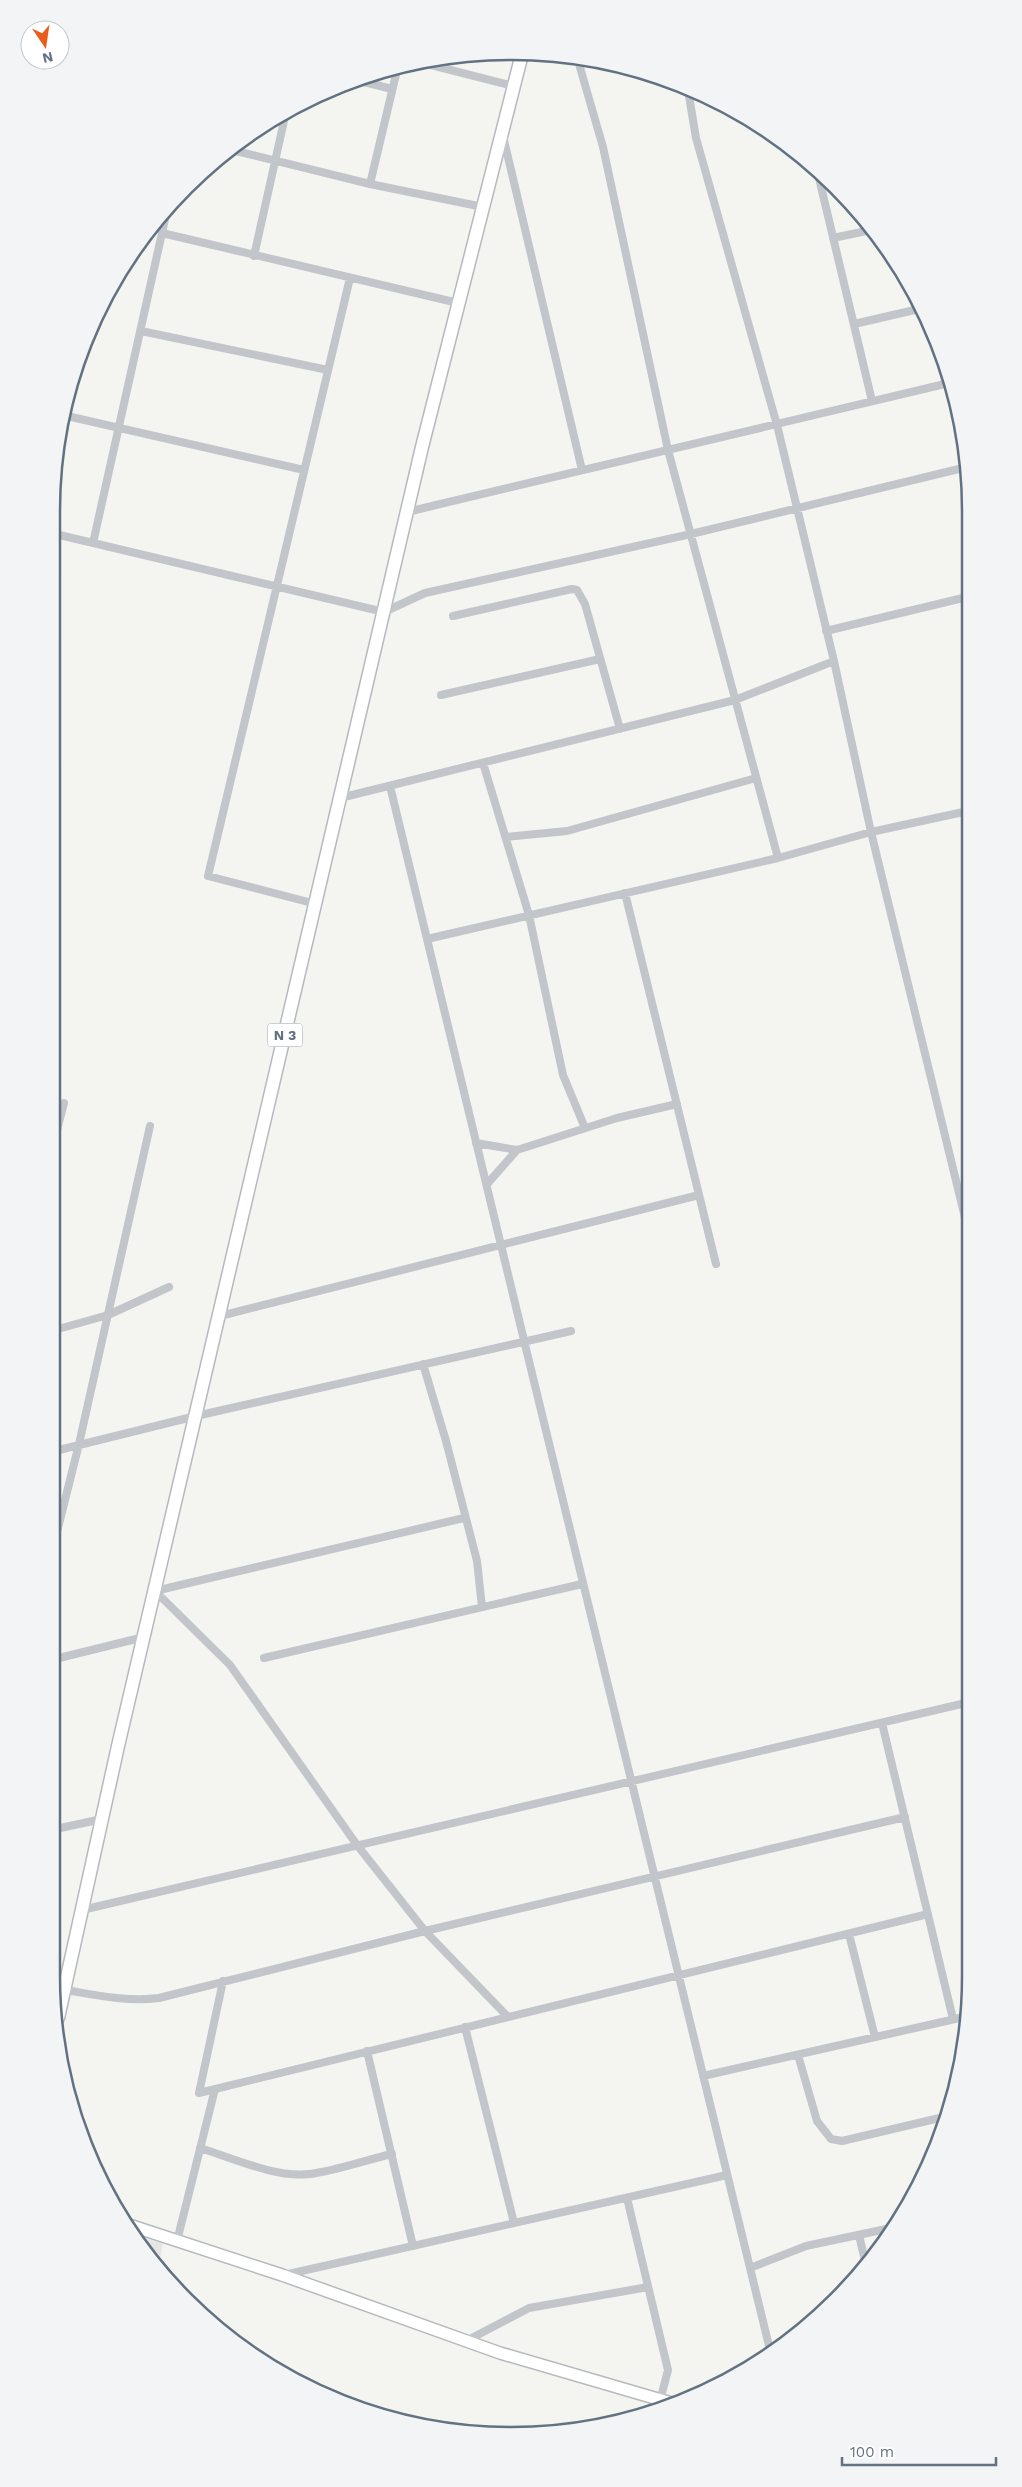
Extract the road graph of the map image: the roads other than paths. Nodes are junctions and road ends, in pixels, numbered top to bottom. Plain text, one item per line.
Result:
1 (520, 60) edge
2 (579, 66) edge
3 (437, 67) edge
4 (396, 75) edge
5 (369, 83) edge
6 (513, 86) junction
7 (392, 89) junction
8 (689, 97) edge
9 (284, 121) edge
10 (502, 132) junction
11 (238, 152) edge
12 (275, 161) junction
13 (820, 183) edge
14 (370, 184) junction
15 (483, 208) junction
16 (164, 223) edge
17 (865, 231) edge
18 (162, 233) junction
19 (833, 238) junction
20 (254, 256) junction
21 (350, 278) junction
22 (458, 303) junction
23 (914, 310) edge
24 (854, 324) junction
25 (141, 331) junction
26 (328, 370) junction
27 (944, 385) edge
28 (872, 401) junction
29 (70, 417) edge
30 (777, 425) junction
31 (119, 429) junction
32 (668, 450) junction
33 (960, 469) edge
34 (304, 470) junction
35 (582, 470) junction
36 (796, 507) junction
37 (407, 512) junction
38 (691, 534) junction
39 (60, 535) edge
40 (93, 543) junction
41 (276, 586) junction
42 (962, 598) edge
43 (384, 612) junction
44 (453, 616) dead end
45 (826, 631) junction
46 (600, 659) junction
47 (834, 661) junction
48 (441, 696) dead end
49 (735, 700) junction
50 (620, 729) junction
51 (483, 763) junction
52 (756, 778) junction
53 (390, 786) junction
54 (340, 798) junction
55 (962, 812) edge
56 (871, 832) junction
57 (506, 837) junction
58 (778, 858) junction
59 (626, 893) junction
60 (316, 904) junction
61 (529, 916) junction
62 (427, 939) junction
63 (64, 1103) dead end
64 (677, 1104) junction
65 (60, 1118) edge
66 (150, 1126) dead end
67 (585, 1128) junction
68 (476, 1143) junction
69 (517, 1150) junction
70 (488, 1183) junction
71 (699, 1194) junction
72 (962, 1201) edge
73 (501, 1245) junction
74 (716, 1264) dead end
75 (169, 1287) dead end
76 (108, 1315) junction
77 (220, 1316) junction
78 (60, 1328) edge
79 (571, 1331) dead end
80 (524, 1341) junction
81 (422, 1364) junction
82 (196, 1416) junction
83 (79, 1444) junction
84 (60, 1449) edge
85 (464, 1518) junction
86 (60, 1520) edge
87 (582, 1584) junction
88 (155, 1591) junction
89 (482, 1607) junction
90 (144, 1637) junction
91 (60, 1658) edge
92 (264, 1658) dead end
93 (962, 1704) edge
94 (882, 1722) junction
95 (630, 1781) junction
96 (904, 1818) junction
97 (102, 1819) junction
98 (60, 1828) edge
99 (358, 1845) junction
100 (654, 1878) junction
101 (82, 1910) junction
102 (928, 1914) junction
103 (425, 1931) junction
104 (848, 1934) junction
105 (678, 1975) junction
106 (223, 1982) junction
107 (65, 1990) junction
108 (61, 2006) edge
109 (507, 2016) junction
110 (960, 2018) edge
111 (953, 2019) junction
112 (465, 2027) junction
113 (875, 2037) junction
114 (367, 2051) junction
115 (798, 2055) junction
116 (703, 2076) junction
117 (215, 2089) junction
118 (939, 2118) edge
119 (200, 2148) junction
120 (392, 2154) junction
121 (728, 2175) junction
122 (626, 2198) junction
123 (514, 2223) junction
124 (136, 2227) edge
125 (884, 2229) edge
126 (859, 2235) junction
127 (177, 2241) junction
128 (414, 2246) junction
129 (864, 2257) edge
130 (750, 2268) junction
131 (282, 2275) junction
132 (648, 2287) junction
133 (466, 2341) junction
134 (769, 2346) edge
135 (660, 2401) joint

1 - 6 main road, N 3
2 - 32 street
3 - 6 street
4 - 7 street
5 - 7 street
6 - 10 main road, N 3
7 - 14 street
8 - 30 street
9 - 12 street
10 - 15 main road, N 3
10 - 35 street
11 - 12 street
12 - 14 street
12 - 20 street
13 - 19 street
14 - 15 street
15 - 22 main road, N 3
16 - 18 street
17 - 19 street
18 - 20 street
18 - 25 street
19 - 24 street
20 - 21 street
21 - 22 street
21 - 26 street
22 - 37 main road, N 3
23 - 24 street
24 - 28 street
25 - 26 street
25 - 31 street
26 - 34 street
27 - 28 street
28 - 30 street
29 - 31 street
30 - 32 street
30 - 36 street
31 - 34 street
31 - 40 street
32 - 35 street
32 - 38 street
33 - 36 street
34 - 41 street
35 - 37 street
36 - 38 street
36 - 45 street
37 - 43 main road, N 3
38 - 43 street
38 - 49 street
39 - 40 street
40 - 41 street
41 - 43 street
41 - 60 street
42 - 45 street
43 - 54 main road, N 3
44 - 46 street
45 - 47 street
46 - 48 street
46 - 50 street
47 - 49 street
47 - 56 street
49 - 50 street
49 - 52 street
50 - 51 street
51 - 53 street
51 - 57 street
52 - 57 street
52 - 58 street
53 - 54 street
53 - 62 street
54 - 60 main road, N 3
55 - 56 street
56 - 58 street
56 - 72 street
57 - 61 street
58 - 59 street
59 - 61 street
59 - 64 street
60 - 77 main road, N 3
61 - 62 street
61 - 67 street
62 - 68 street
63 - 65 street
64 - 67 street
64 - 71 street
66 - 76 street
67 - 69 street
68 - 69 street
68 - 70 street
69 - 70 street
70 - 73 street
71 - 73 street
71 - 74 street
73 - 77 street
73 - 80 street
75 - 76 street
76 - 78 street
76 - 83 street
77 - 82 main road, N 3
79 - 80 street
80 - 81 street
80 - 87 street
81 - 82 street
81 - 85 street
82 - 83 street
82 - 88 main road, N 3
83 - 84 street
83 - 86 street
85 - 88 street
85 - 89 street
87 - 89 street
87 - 95 street
88 - 90 main road, N 3
88 - 99 street
89 - 92 street
90 - 91 street
90 - 97 main road, N 3
93 - 94 street
94 - 95 street
94 - 96 street
95 - 99 street
95 - 100 street
96 - 100 street
96 - 102 street
97 - 98 street
97 - 101 main road, N 3
99 - 101 street
99 - 103 street
100 - 103 street
100 - 105 street
101 - 107 main road, N 3
102 - 104 street
102 - 111 street
103 - 106 street
103 - 109 street
104 - 105 street
104 - 113 street
105 - 109 street
105 - 116 street
106 - 107 street
106 - 117 street
107 - 108 main road, N 3
109 - 112 street
110 - 111 street
111 - 113 street
112 - 114 street
112 - 123 street
113 - 115 street
114 - 117 street
114 - 120 street
115 - 116 street
115 - 118 street
116 - 121 street
117 - 119 street
119 - 120 street
119 - 127 street
120 - 128 street
121 - 122 street
121 - 130 street
122 - 123 street
122 - 132 street
123 - 128 street
124 - 127 street
125 - 126 street
126 - 129 street
126 - 130 street
127 - 131 street
128 - 131 street
130 - 134 street
131 - 133 street
132 - 133 street
132 - 135 street
133 - 135 street

